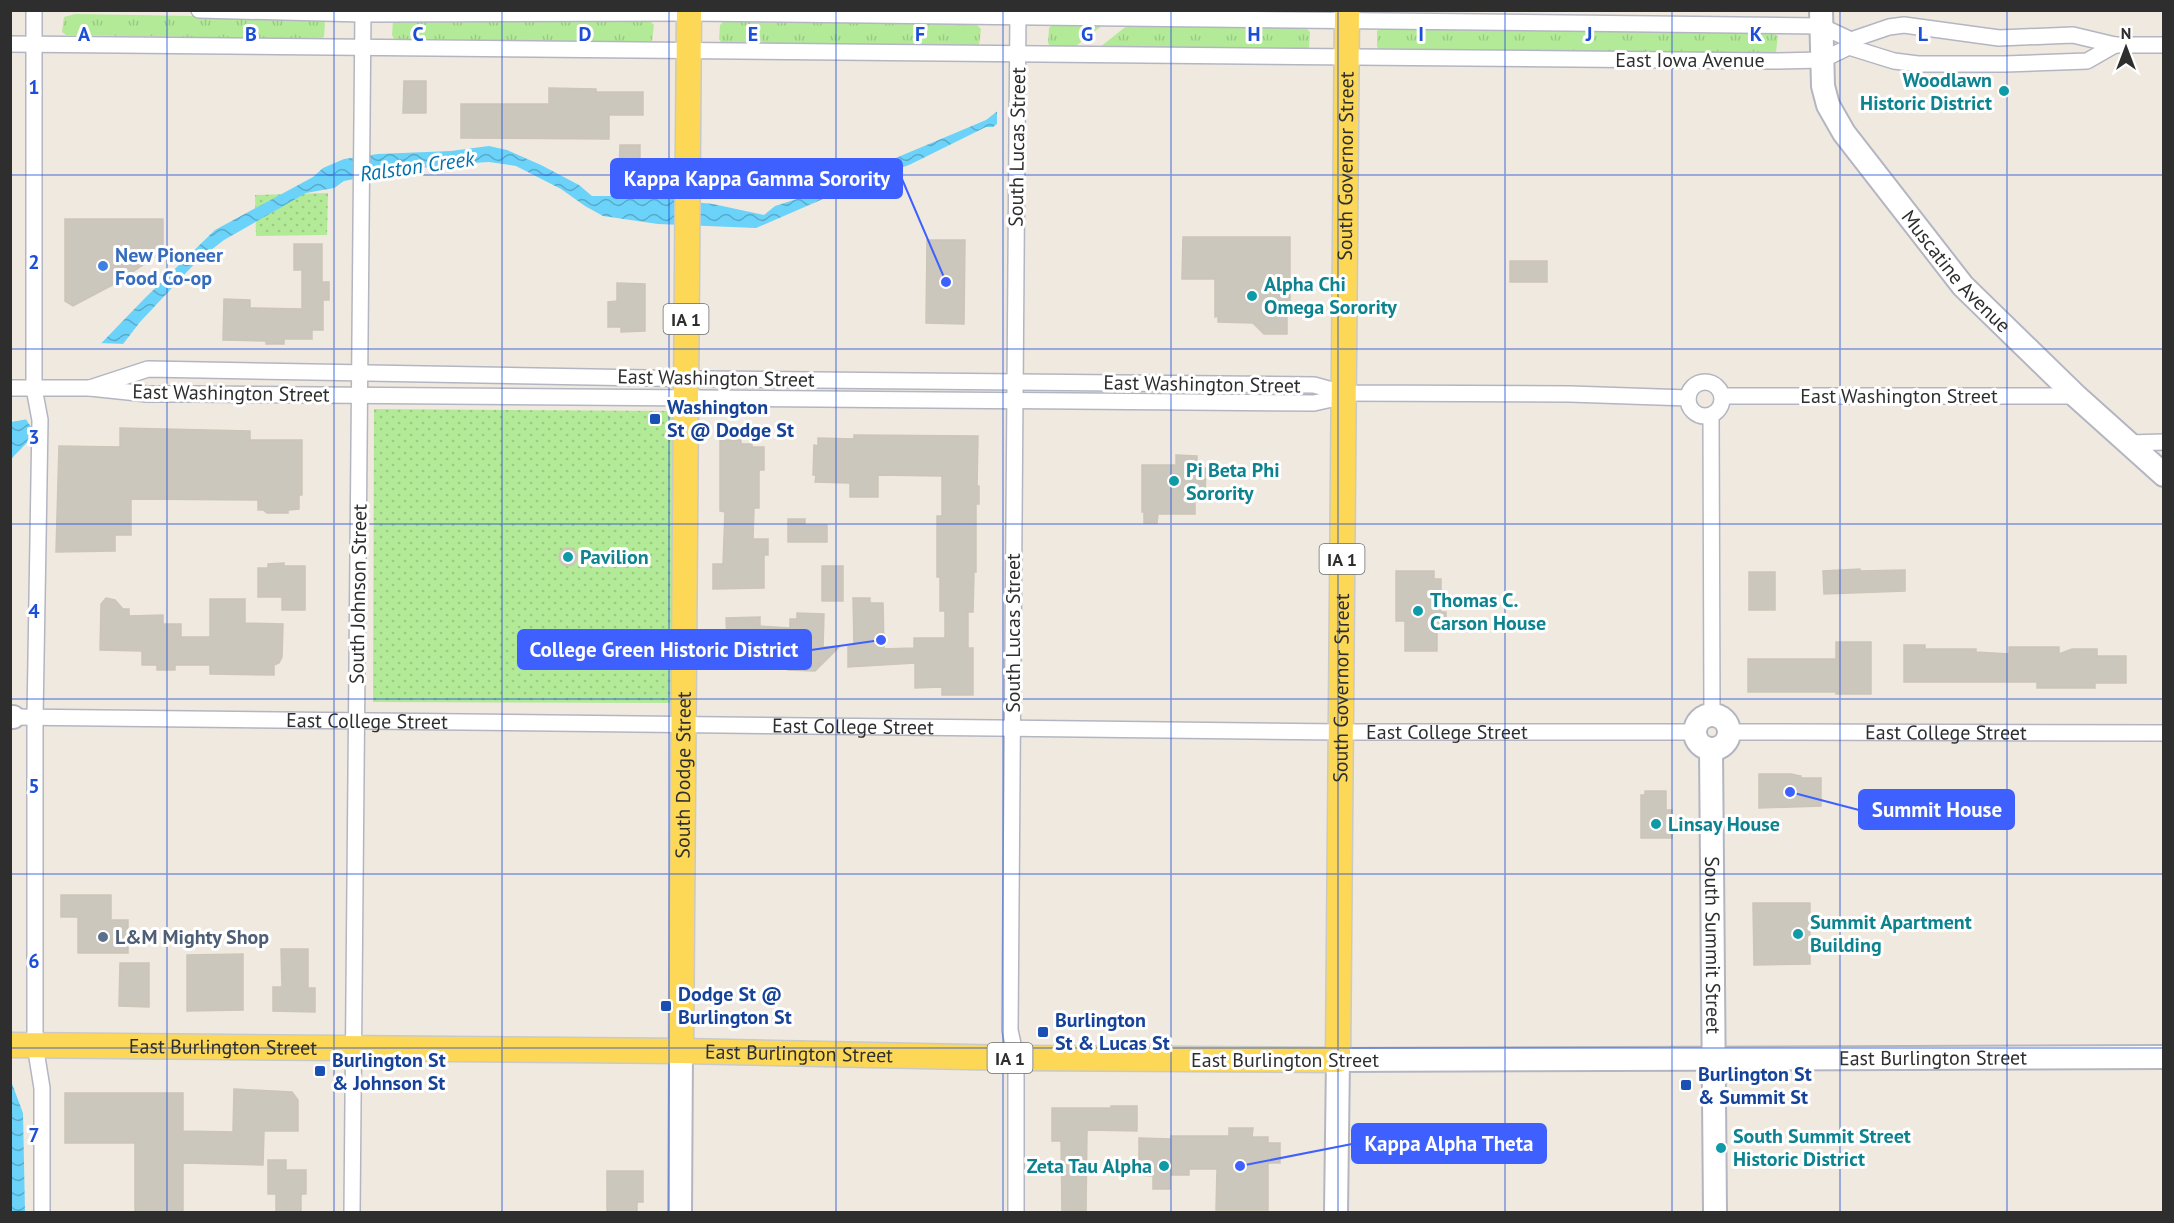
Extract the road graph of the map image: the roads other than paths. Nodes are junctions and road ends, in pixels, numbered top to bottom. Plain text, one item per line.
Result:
1 (34, 10) edge
2 (199, 10) edge
3 (363, 12) edge
4 (689, 12) edge
5 (1018, 14) edge
6 (1347, 15) edge
7 (1821, 18) edge
8 (10, 44) edge
9 (33, 44) junction
10 (2115, 45) junction
11 (2163, 45) edge
12 (363, 48) junction
13 (689, 50) junction
14 (1018, 53) junction
15 (1346, 58) junction
16 (1822, 60) junction
17 (360, 372) junction
18 (1015, 382) junction
19 (10, 388) edge
20 (34, 388) junction
21 (90, 388) junction
22 (687, 388) junction
23 (1343, 393) junction
24 (360, 396) junction
25 (1722, 396) junction
26 (2076, 396) junction
27 (1688, 398) junction
28 (1014, 399) junction
29 (1711, 415) junction
30 (2163, 442) edge
31 (2129, 443) junction
32 (2163, 475) edge
33 (1712, 716) junction
34 (20, 718) edge
35 (357, 721) junction
36 (683, 724) junction
37 (1012, 728) junction
38 (1340, 732) junction
39 (1695, 732) junction
40 (1728, 732) junction
41 (2163, 733) edge
42 (1711, 749) junction
43 (20, 1045) edge
44 (353, 1048) junction
45 (681, 1051) junction
46 (2163, 1057) edge
47 (1016, 1058) junction
48 (1338, 1060) junction
49 (1715, 1060) junction
50 (42, 1212) edge
51 (352, 1212) edge
52 (680, 1212) edge
53 (1016, 1212) edge
54 (1336, 1212) edge
55 (1715, 1212) edge

1 - 9 street
2 - 3 street, East Iowa Avenue
3 - 4 street, East Iowa Avenue
3 - 12 street, South Johnson Street
4 - 5 street, East Iowa Avenue
4 - 13 main road, IA 1
5 - 6 street, East Iowa Avenue
5 - 14 street, South Lucas Street
6 - 7 street, East Iowa Avenue
6 - 15 main road, IA 1
7 - 10 street
7 - 16 street, Muscatine Avenue
8 - 9 street, East Iowa Avenue
9 - 12 street, East Iowa Avenue
9 - 20 street
10 - 11 street
10 - 16 street
12 - 13 street, East Iowa Avenue
12 - 17 street, South Johnson Street
13 - 14 street, East Iowa Avenue
13 - 22 main road, South Dodge Street / IA 1
14 - 15 street, East Iowa Avenue
14 - 18 street, South Lucas Street
15 - 16 street, East Iowa Avenue
15 - 23 main road, South Governor Street / IA 1
16 - 26 street, Muscatine Avenue
17 - 21 street, East Washington Street
17 - 22 street, East Washington Street
17 - 24 street, South Johnson Street
18 - 22 street, East Washington Street
18 - 23 street, East Washington Street
18 - 28 street, South Lucas Street
19 - 20 street, East Washington Street
20 - 21 street, East Washington Street
20 - 34 street
21 - 24 street, East Washington Street
22 - 24 street, East Washington Street
22 - 28 street, East Washington Street
22 - 36 main road, South Dodge Street / IA 1
23 - 27 street, East Washington Street
23 - 28 street, East Washington Street
23 - 38 main road, South Governor Street / IA 1
24 - 35 street, South Johnson Street
25 - 26 street, East Washington Street
25 - 27 street
25 - 29 street
26 - 31 street, Muscatine Avenue
27 - 29 street
28 - 37 street, South Lucas Street
29 - 33 street
30 - 31 street
31 - 32 street, Muscatine Avenue
33 - 39 street
33 - 40 street
34 - 35 street, East College Street
34 - 43 street
35 - 36 street, East College Street
35 - 44 street, South Johnson Street
36 - 37 street, East College Street
36 - 45 main road, South Dodge Street / IA 1
37 - 38 street, East College Street
37 - 47 street, South Lucas Street
38 - 39 street, East College Street
38 - 48 main road, South Governor Street / IA 1
39 - 42 street
40 - 41 street, East College Street
40 - 42 street
42 - 49 street, South Summit Street
43 - 44 main road, East Burlington Street / IA 1
43 - 50 street
44 - 45 main road, East Burlington Street / IA 1
44 - 51 street, South Johnson Street
45 - 47 main road, East Burlington Street / IA 1
45 - 52 street, South Dodge Street
46 - 49 street, East Burlington Street
47 - 48 main road, East Burlington Street / IA 1
47 - 53 street, South Lucas Street
48 - 49 street, East Burlington Street
48 - 54 street, South Governor Street
49 - 55 street, South Summit Street

